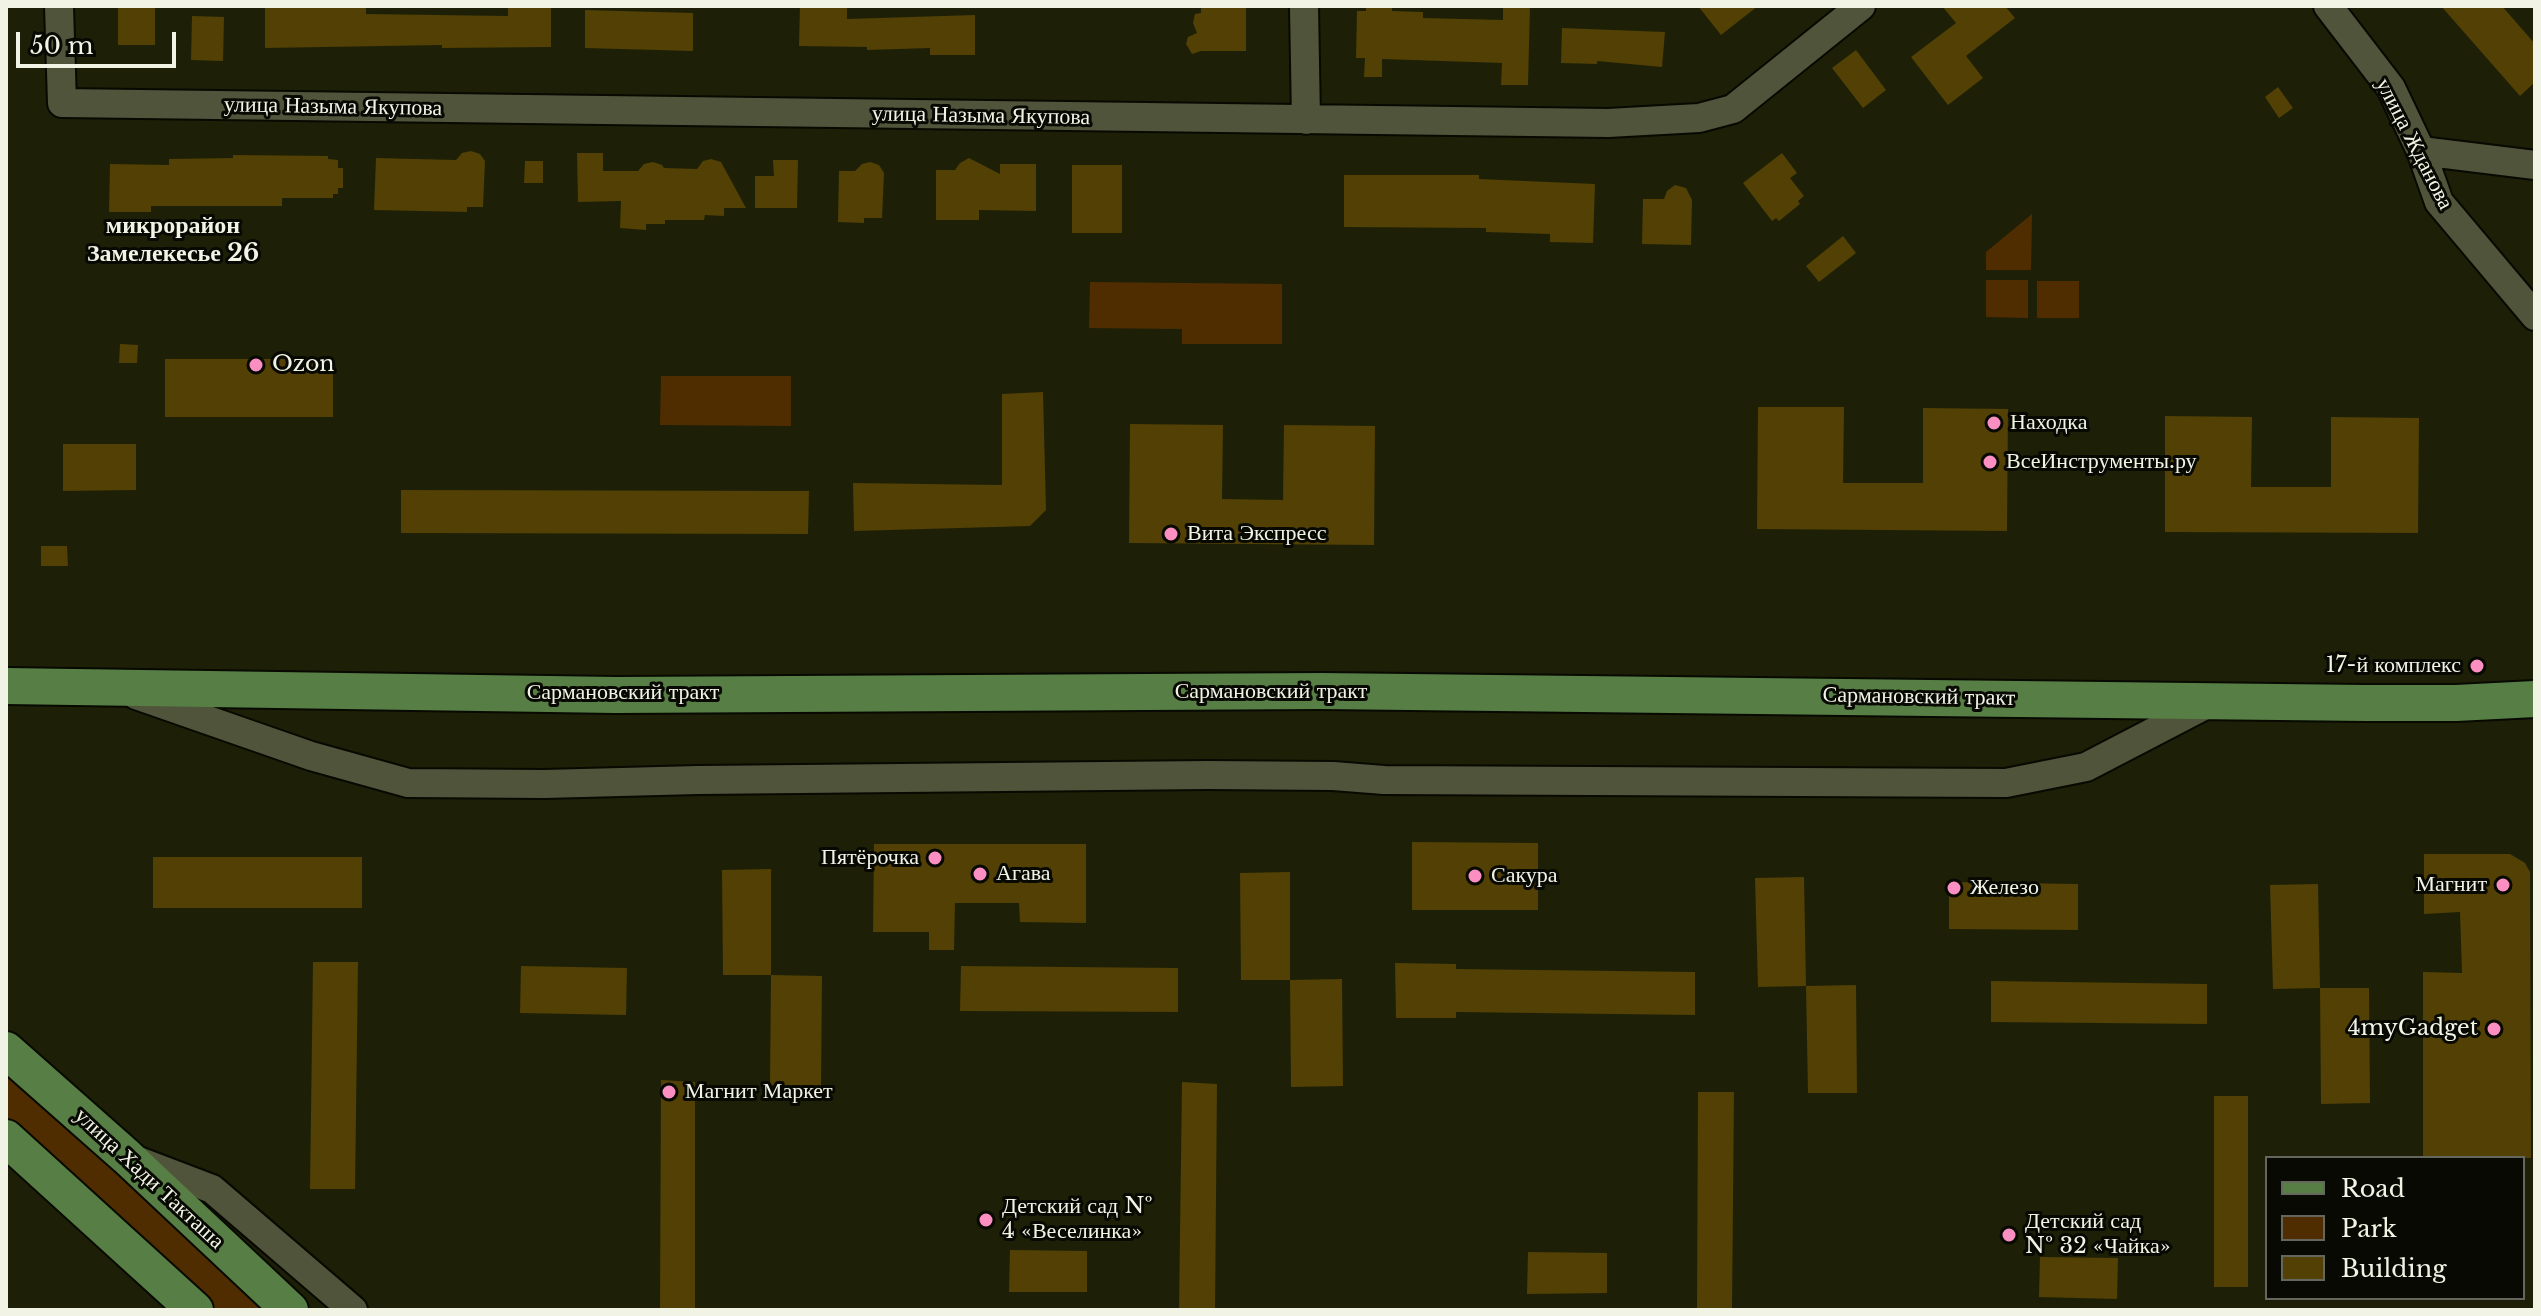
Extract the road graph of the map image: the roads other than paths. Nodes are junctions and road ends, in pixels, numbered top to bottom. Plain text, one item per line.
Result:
1 (59, 6) edge
2 (1304, 6) edge
3 (1861, 6) edge
4 (2328, 6) edge
5 (1306, 120) junction
6 (2421, 151) junction
7 (2535, 165) edge
8 (2535, 316) edge
9 (6, 686) edge
10 (113, 687) junction
11 (2535, 699) edge
12 (2213, 701) junction
13 (6, 1050) edge
14 (6, 1138) edge
15 (127, 1157) junction
16 (195, 1310) edge
17 (290, 1310) edge
18 (353, 1310) edge

1 - 5 street, улица Назыма Якупова
2 - 5 street
3 - 5 street, улица Назыма Якупова
4 - 6 street, улица Жданова
6 - 7 street
6 - 8 street, улица Жданова
9 - 10 main road, Сармановский тракт
10 - 12 main road, Сармановский тракт
10 - 12 street
11 - 12 main road, Сармановский тракт
13 - 15 main road, улица Хади Такташа
14 - 16 main road
15 - 17 main road, улица Хади Такташа
15 - 18 street

